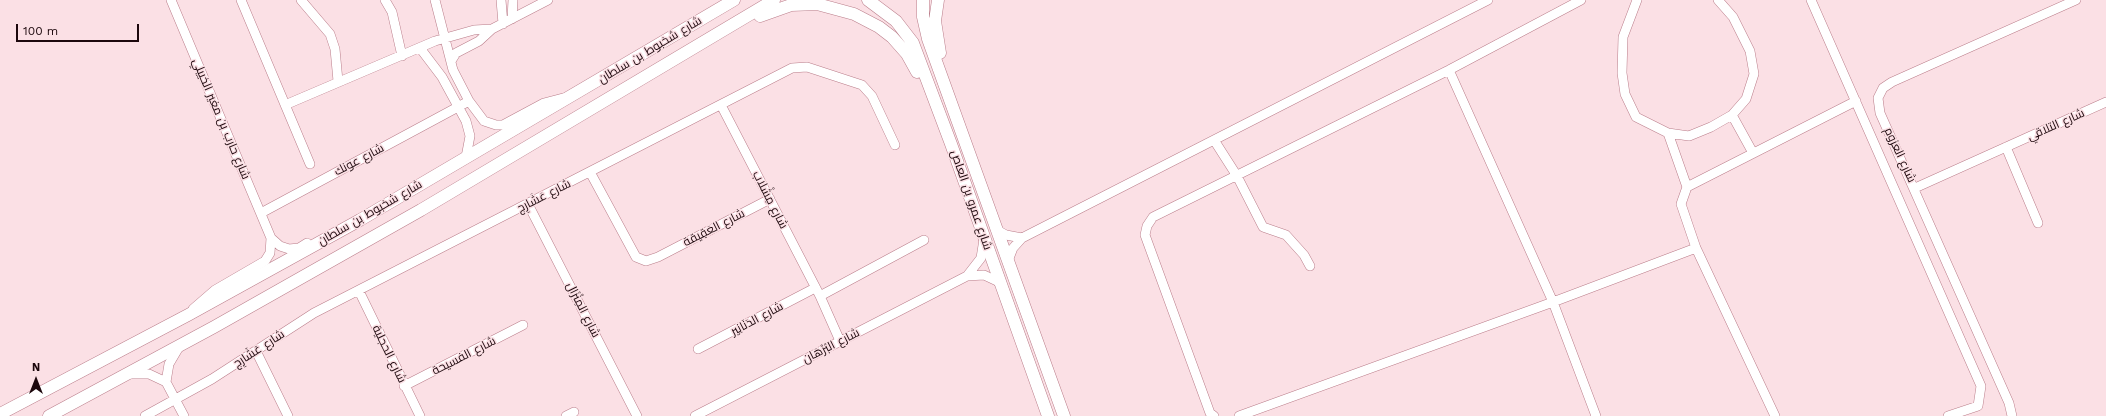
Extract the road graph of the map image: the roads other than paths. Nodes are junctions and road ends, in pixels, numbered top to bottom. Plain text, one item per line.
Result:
1 (171, 0) edge
2 (241, 0) edge
3 (301, 0) edge
4 (384, 0) edge
5 (435, 0) edge
6 (501, 0) edge
7 (513, 0) edge
8 (548, 0) edge
9 (734, 0) edge
10 (774, 0) edge
11 (868, 0) edge
12 (923, 0) edge
13 (938, 0) edge
14 (1488, 0) edge
15 (1581, 0) edge
16 (1637, 0) edge
17 (1718, 0) edge
18 (1811, 0) edge
19 (2076, 0) edge
20 (512, 20) junction
21 (503, 24) junction
22 (492, 29) junction
23 (444, 39) junction
24 (420, 48) junction
25 (402, 56) junction
26 (451, 63) junction
27 (1449, 70) junction
28 (439, 72) junction
29 (644, 77) junction
30 (338, 81) junction
31 (569, 98) junction
32 (470, 101) junction
33 (1856, 101) junction
34 (2106, 102) edge
35 (285, 105) junction
36 (721, 105) junction
37 (457, 108) junction
38 (1732, 115) junction
39 (1668, 133) junction
40 (965, 138) junction
41 (1214, 140) junction
42 (951, 144) junction
43 (895, 145) dead end
44 (2006, 147) junction
45 (1754, 153) junction
46 (466, 157) junction
47 (310, 164) dead end
48 (590, 172) junction
49 (1237, 176) junction
50 (1687, 187) junction
51 (1915, 188) junction
52 (770, 199) junction
53 (528, 204) junction
54 (261, 213) junction
55 (360, 220) junction
56 (2038, 223) dead end
57 (997, 230) junction
58 (984, 237) junction
59 (271, 238) junction
60 (1022, 238) junction
61 (924, 240) dead end
62 (1696, 248) junction
63 (1008, 260) junction
64 (1310, 266) dead end
65 (967, 276) junction
66 (999, 282) junction
67 (815, 288) junction
68 (358, 291) junction
69 (820, 296) junction
70 (1553, 302) junction
71 (188, 315) junction
72 (524, 325) dead end
73 (840, 341) junction
74 (180, 346) junction
75 (698, 350) dead end
76 (256, 352) junction
77 (123, 377) junction
78 (166, 382) junction
79 (404, 386) junction
80 (175, 399) junction
81 (0, 414) edge
82 (49, 416) edge
83 (145, 416) edge
84 (184, 416) edge
85 (288, 416) edge
86 (420, 416) edge
87 (637, 416) edge
88 (695, 416) edge
89 (1048, 416) edge
90 (1064, 416) edge
91 (1214, 416) edge
92 (1239, 416) edge
93 (1596, 416) edge
94 (1775, 416) edge
95 (1948, 416) edge
96 (2012, 416) edge

1 - 54 street, شارع حارب بن مغير الخييلي
2 - 35 street
3 - 30 street
4 - 25 street
5 - 23 street
6 - 21 street
7 - 20 street
8 - 20 street
9 - 31 main road, شارع شخبوط بن سلطان
10 - 29 main road, شارع شخبوط بن سلطان
11 - 42 main road, شارع عمرو بن العاص
12 - 40 main road, شارع عمرو بن العاص
13 - 40 main road
14 - 41 street
15 - 27 street
16 - 39 street
17 - 38 street
18 - 33 street
19 - 51 street, شارع العزوم
20 - 21 street
21 - 22 street
22 - 23 street
22 - 26 street
23 - 24 street
23 - 26 street
24 - 25 street
24 - 28 street
25 - 30 street
26 - 28 street
26 - 32 street
27 - 49 street
27 - 70 street
28 - 37 street
29 - 42 main road
29 - 74 main road, شارع شخبوط بن سلطان
30 - 35 street
31 - 32 street
31 - 46 main road, شارع شخبوط بن سلطان
32 - 37 street, شارع عونك
33 - 45 street
33 - 95 street
34 - 44 street, شارع التلاقي
35 - 47 street
36 - 43 street, شارع عَشَارِج
36 - 48 street, شارع عَشَارِج
36 - 52 street, شارع مِشْلاب
37 - 46 street
37 - 54 street, شارع عونك
38 - 39 street
38 - 45 street
39 - 50 street
40 - 57 main road, شارع عمرو بن العاص
41 - 49 street
41 - 60 street
42 - 58 main road, شارع عمرو بن العاص
44 - 51 street, شارع التلاقي
44 - 56 street
45 - 50 street
46 - 55 main road, شارع شخبوط بن سلطان
48 - 52 street, شارع العَقِيقة
48 - 53 street, شارع عَشَارِج
49 - 64 street
49 - 91 street
50 - 62 street
51 - 96 street, شارع العزوم
52 - 67 street, شارع مِشْلاب
53 - 68 street, شارع عَشَارِج
53 - 87 street, شارع المِنْزَال
54 - 59 street, شارع حارب بن مغير الخييلي
55 - 59 street
55 - 71 main road, شارع شخبوط بن سلطان
57 - 60 street
57 - 63 main road, شارع عمرو بن العاص
58 - 65 street, شارع البُرْهَان
58 - 66 main road, شارع عمرو بن العاص
59 - 71 street
60 - 63 street
61 - 69 street
62 - 70 street
62 - 94 street
63 - 90 main road, شارع عمرو بن العاص
65 - 66 street, شارع البُرْهَان
65 - 73 street, شارع البُرْهَان
66 - 89 main road, شارع عمرو بن العاص
67 - 69 street, شارع مِشْلاب
67 - 75 street, شارع الدَنَانِير
68 - 76 street, شارع عَشَارِج
68 - 79 street, شارع الحجلية
69 - 73 street, شارع مِشْلاب
70 - 92 street
70 - 93 street
71 - 81 main road, شارع شخبوط بن سلطان
72 - 79 street, شارع الفسيحة
73 - 88 street, شارع البُرْهَان
74 - 77 main road, شارع شخبوط بن سلطان
74 - 78 street
76 - 80 street, شارع عَشَارِج
76 - 85 street
77 - 78 street
77 - 82 main road, شارع شخبوط بن سلطان
78 - 80 street
79 - 86 street, شارع الحجلية
80 - 83 street, شارع عَشَارِج
80 - 84 street

